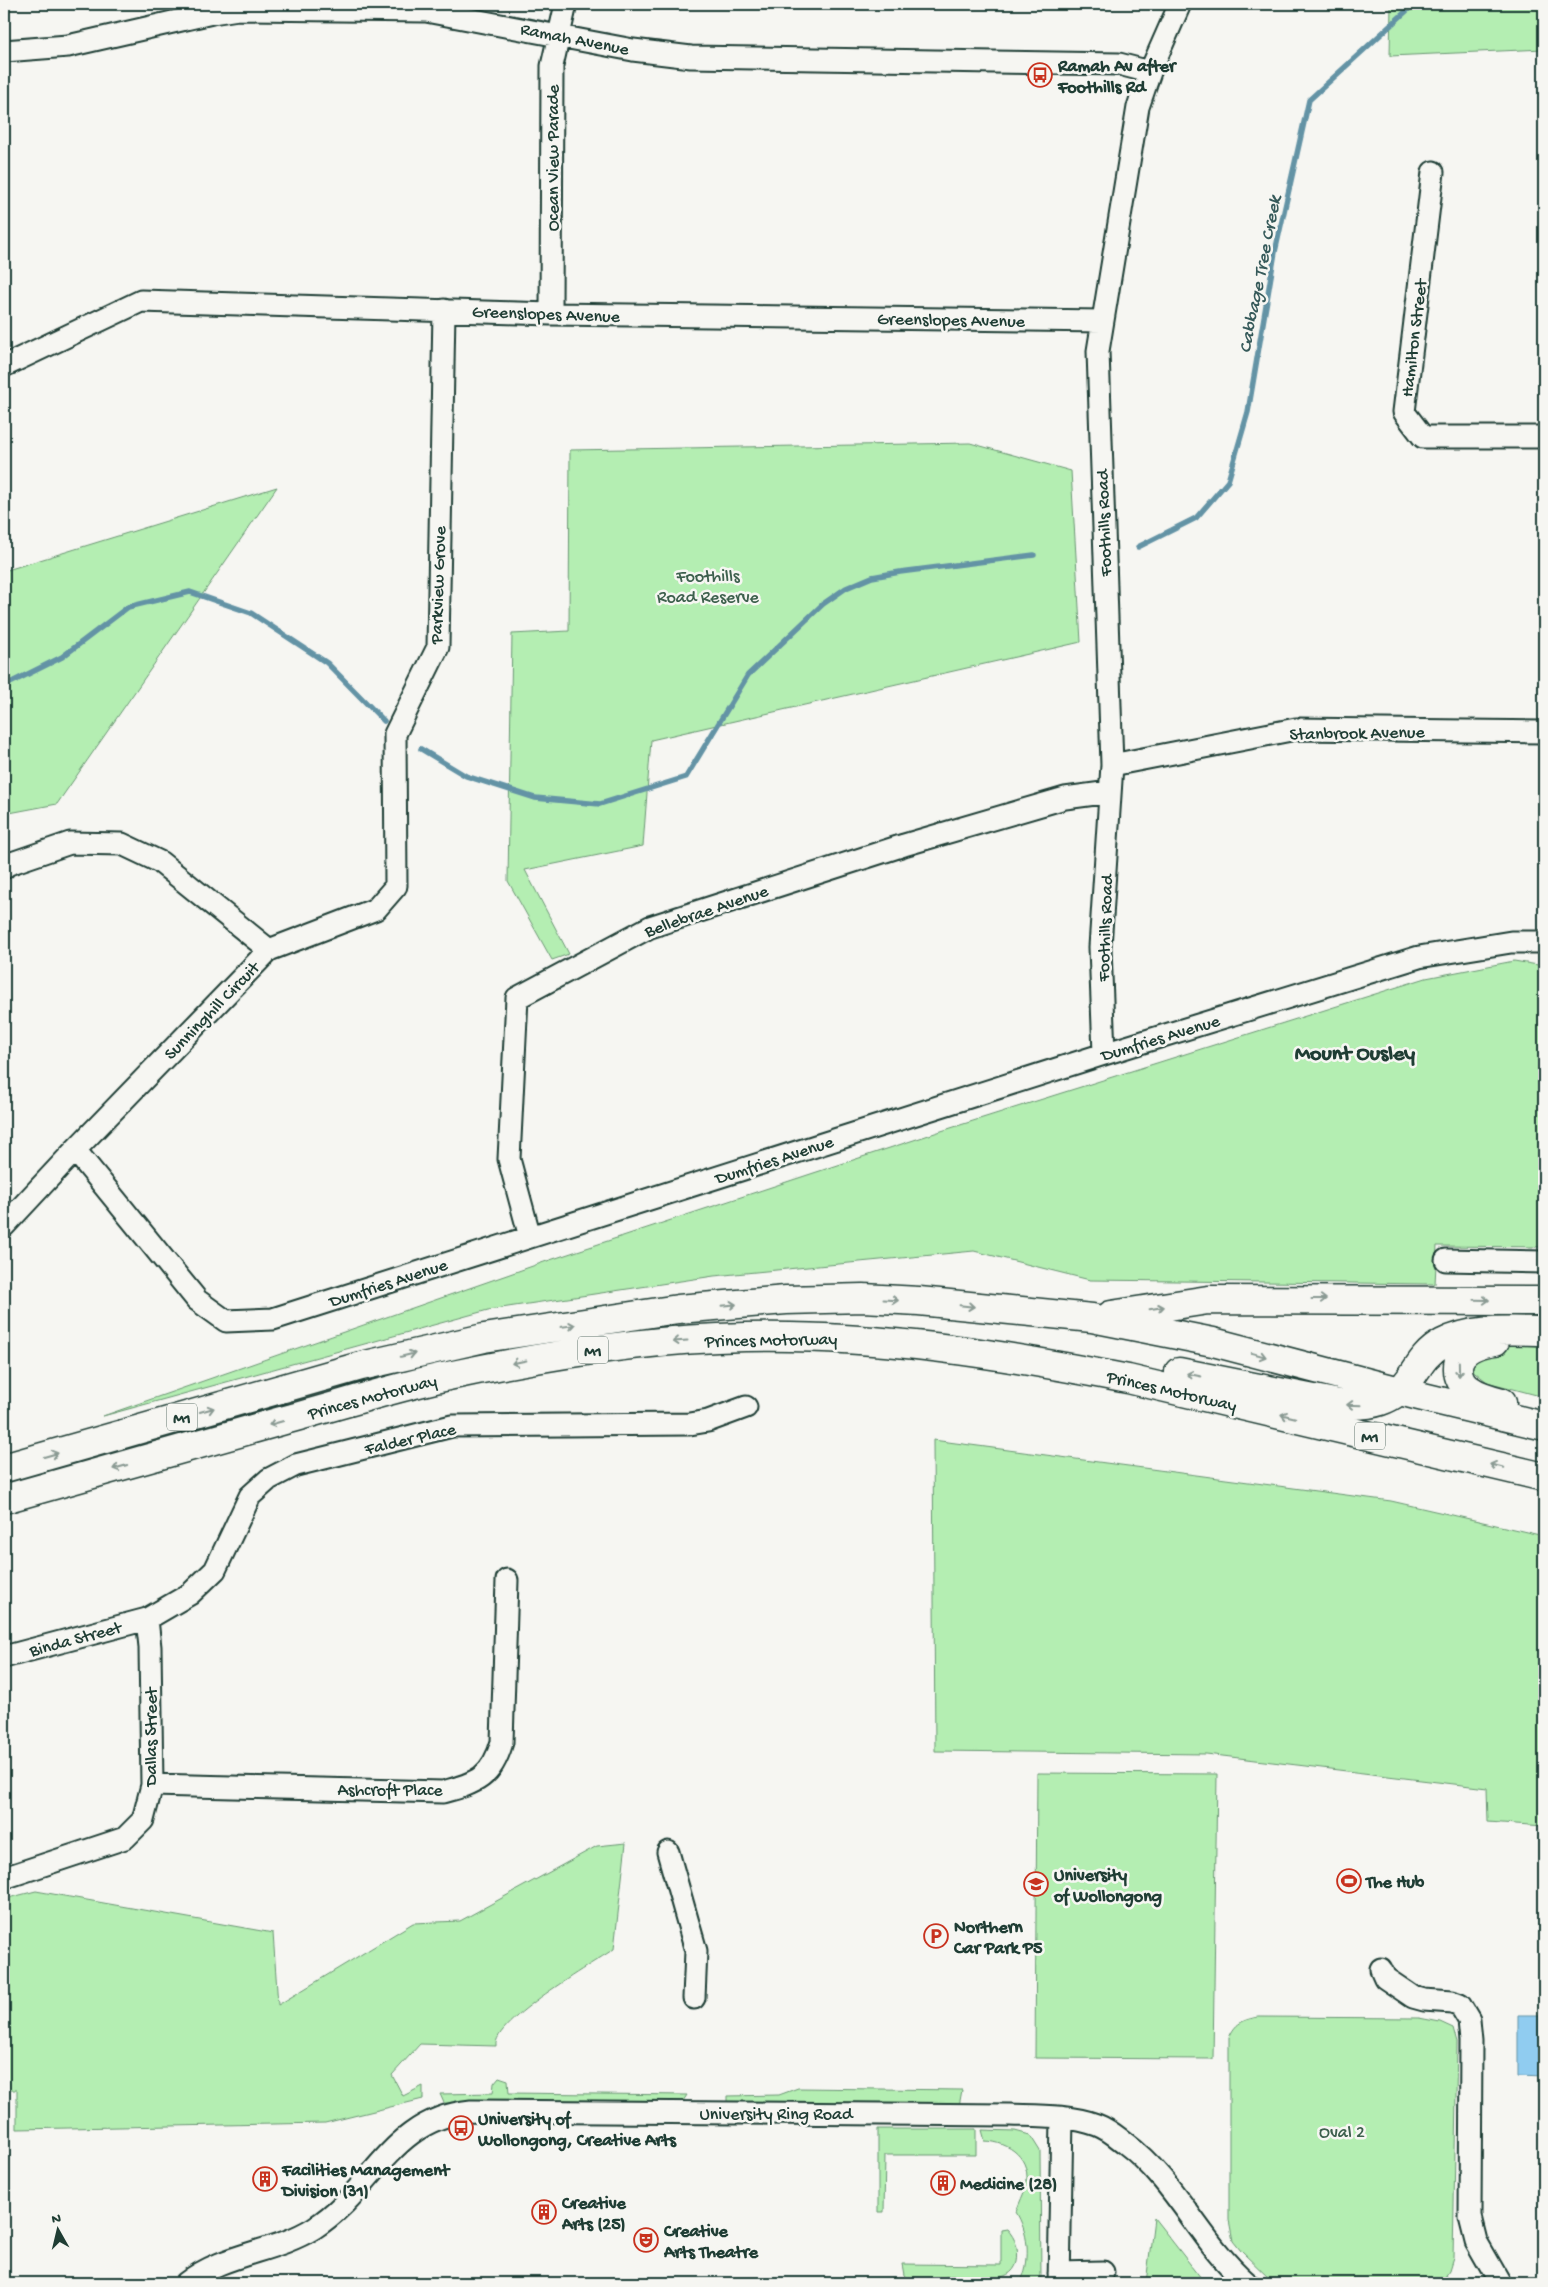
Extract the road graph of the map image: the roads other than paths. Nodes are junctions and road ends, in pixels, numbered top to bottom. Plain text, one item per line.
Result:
1 (566, 4) edge
2 (1180, 4) edge
3 (297, 6) edge
4 (558, 35) junction
5 (4, 52) edge
6 (1150, 72) junction
7 (1433, 172) dead end
8 (444, 310) junction
9 (551, 314) junction
10 (1102, 322) junction
11 (4, 366) edge
12 (1544, 437) edge
13 (1544, 732) edge
14 (1112, 765) junction
15 (1110, 792) junction
16 (4, 868) edge
17 (1544, 942) edge
18 (269, 950) junction
19 (1104, 1054) junction
20 (75, 1150) junction
21 (4, 1226) edge
22 (530, 1237) junction
23 (1446, 1260) dead end
24 (1544, 1262) edge
25 (1544, 1301) edge
26 (1092, 1318) junction
27 (1544, 1331) edge
28 (744, 1337) junction
29 (1544, 1339) edge
30 (1400, 1392) junction
31 (746, 1407) dead end
32 (1544, 1414) edge
33 (1544, 1426) edge
34 (4, 1468) edge
35 (1544, 1477) edge
36 (4, 1499) edge
37 (507, 1580) dead end
38 (147, 1619) junction
39 (4, 1658) edge
40 (152, 1785) junction
41 (668, 1852) dead end
42 (4, 1878) edge
43 (1381, 1970) dead end
44 (694, 1998) dead end
45 (1062, 2118) junction
46 (1103, 2272) dead end
47 (1059, 2278) edge
48 (186, 2283) edge
49 (1227, 2283) edge
50 (1247, 2283) edge
51 (1500, 2283) edge

1 - 4 street, Ocean View Parade
2 - 6 street, Foothills Road
3 - 4 street, Ramah Avenue
3 - 5 street, Ramah Avenue
4 - 6 street, Ramah Avenue
4 - 9 street, Ocean View Parade
6 - 10 street, Foothills Road
7 - 12 street, Hamilton Street
8 - 9 street, Greenslopes Avenue
8 - 11 street, Greenslopes Avenue
8 - 18 street, Parkview Grove
9 - 10 street, Greenslopes Avenue
10 - 14 street, Foothills Road
13 - 14 street, Stanbrook Avenue
14 - 15 street, Foothills Road
15 - 19 street, Foothills Road
15 - 22 street, Bellebrae Avenue
16 - 18 street, Sunninghill Circuit
17 - 19 street, Dumfries Avenue
18 - 20 street, Sunninghill Circuit
19 - 22 street, Dumfries Avenue
20 - 21 street, Sunninghill Circuit
20 - 22 street, Dumfries Avenue
23 - 24 street
26 -> 25 highway
26 -> 30 highway, Princes Motorway / M1
34 -> 26 highway, Princes Motorway / M1
27 - 30 highway
30 -> 28 highway
35 -> 28 highway, Princes Motorway / M1
28 -> 36 highway, Princes Motorway / M1
29 -> 32 highway
30 - 33 highway, Princes Motorway / M1
31 - 38 street, Falder Place
37 - 40 street, Ashcroft Place
38 - 39 street, Binda Street
38 - 40 street, Dallas Street
40 - 42 street, Dallas Street
41 - 44 street
43 - 51 street
45 - 47 street
45 - 48 street, University Ring Road
45 - 49 street, University Ring Road
45 - 50 street, University Ring Road
46 - 47 street

